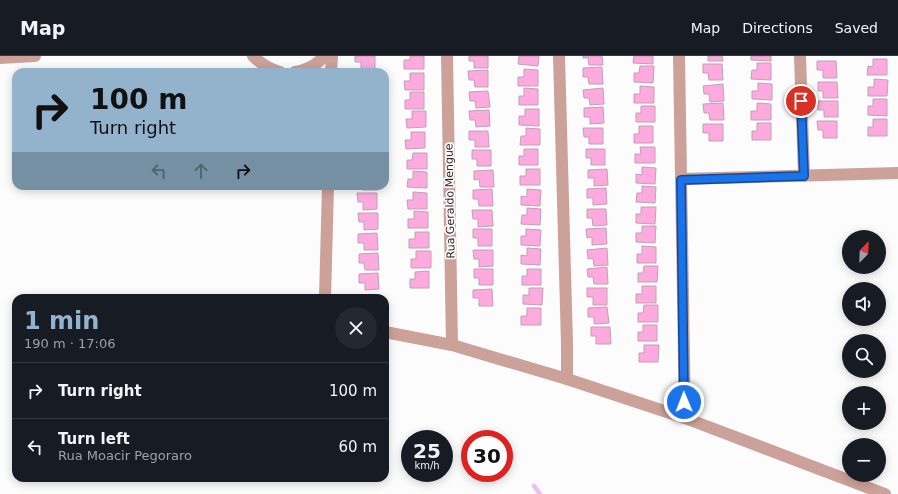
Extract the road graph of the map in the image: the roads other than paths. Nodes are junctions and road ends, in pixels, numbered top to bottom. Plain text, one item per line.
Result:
1 (31, 56) edge
2 (35, 56) edge
3 (252, 56) edge
4 (324, 56) edge
5 (332, 56) edge
6 (447, 56) edge
7 (559, 56) edge
8 (679, 56) edge
9 (800, 56) edge
10 (0, 58) edge
11 (269, 68) edge
12 (309, 68) edge
13 (331, 68) edge
14 (898, 173) edge
15 (804, 176) junction
16 (681, 180) junction
17 (328, 190) edge
18 (325, 294) edge
19 (389, 333) edge
20 (452, 346) junction
21 (567, 379) junction
22 (685, 418) junction
23 (885, 494) edge

1 - 2 street
1 - 10 street
3 - 11 street
4 - 12 street
5 - 13 street
6 - 20 street, Rua Geraldo Mengue
7 - 21 street
8 - 16 street
9 - 15 street
14 - 15 street
15 - 16 street
16 - 22 street
17 - 18 street
19 - 20 street
20 - 21 street
21 - 22 street
22 - 23 street

